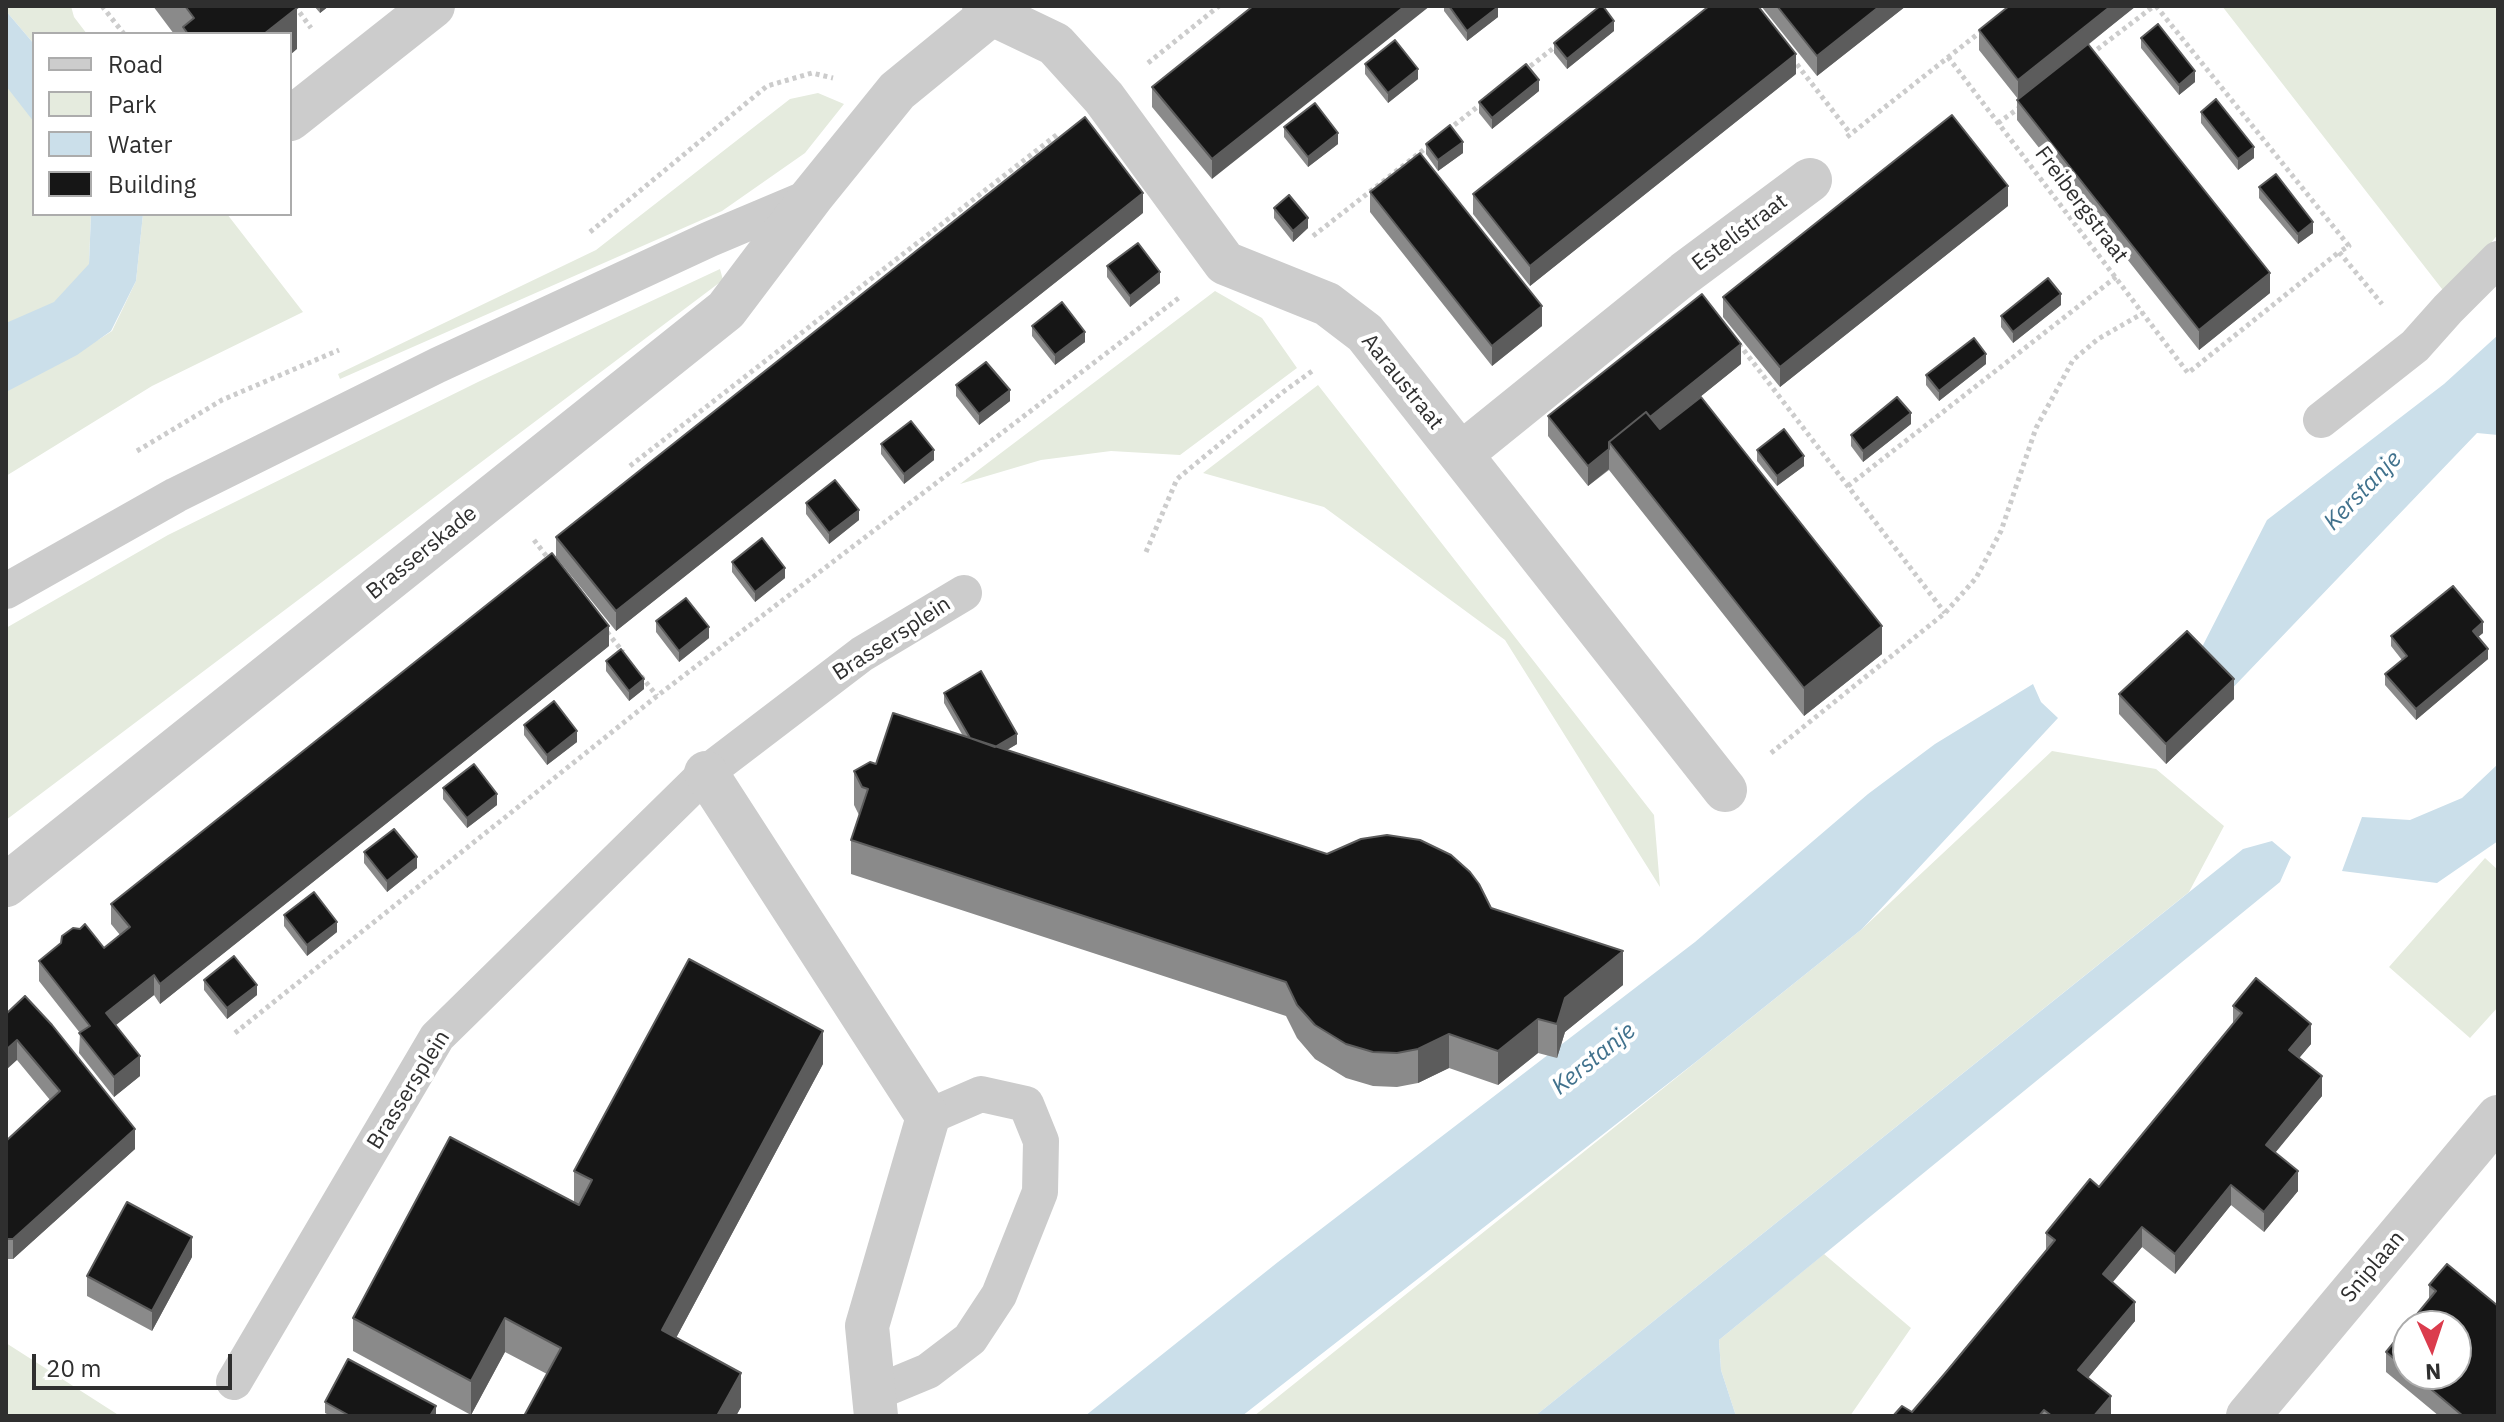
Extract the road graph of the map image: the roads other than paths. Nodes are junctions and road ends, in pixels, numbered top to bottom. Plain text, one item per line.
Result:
1 (433, 6) edge
2 (992, 8) edge
3 (292, 117) edge
4 (1810, 180) road end
5 (812, 196) junction
6 (2498, 259) edge
7 (2321, 420) dead end
8 (1461, 454) junction
9 (6, 591) edge
10 (964, 593) dead end
11 (706, 773) junction
12 (1725, 790) road end
13 (6, 885) edge
14 (928, 1117) junction
15 (2498, 1117) edge
16 (234, 1382) dead end
17 (875, 1404) edge
18 (2253, 1414) edge

1 - 3 street
2 - 5 street, Brasserskade
2 - 8 street, Aaraustraat
4 - 8 street, Estelístraat
5 - 9 lane, Brasserskade
5 - 13 street, Brasserskade
6 - 7 lane
8 - 12 street, Aaraustraat
10 - 11 lane, Brassersplein
11 - 14 street
11 - 16 lane, Brassersplein
14 - 17 street
14 - 17 lane
15 - 18 street, Sniplaan

